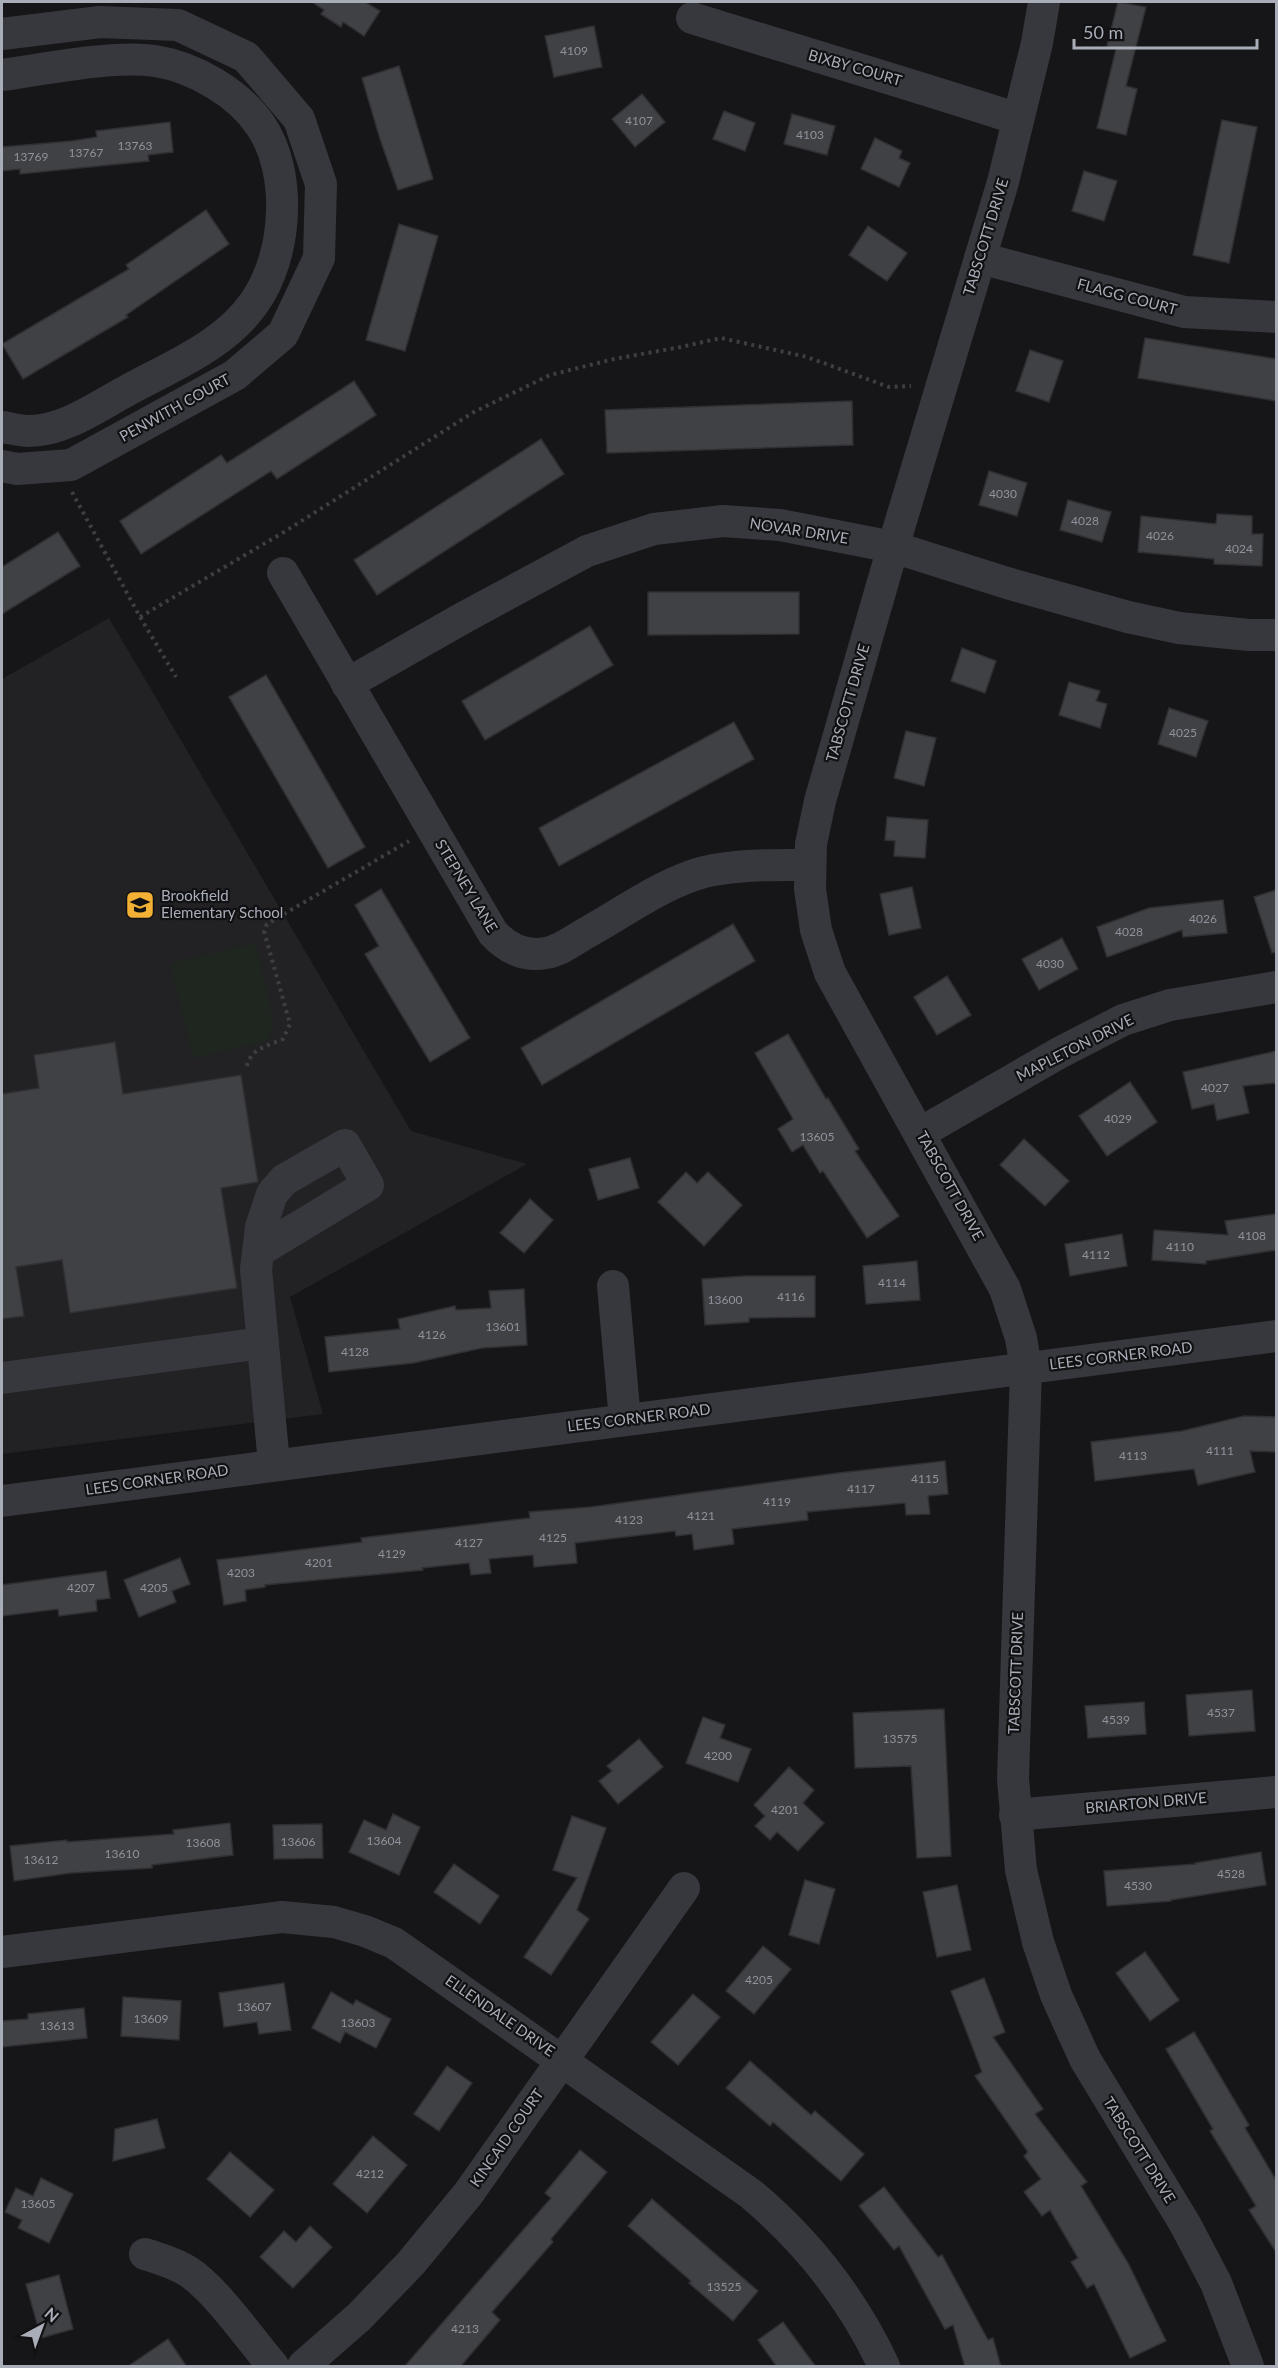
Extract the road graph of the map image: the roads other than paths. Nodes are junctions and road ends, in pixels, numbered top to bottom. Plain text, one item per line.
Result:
1 (1044, 2) edge
2 (692, 18) dead end
3 (2, 34) edge
4 (2, 75) edge
5 (1018, 120) junction
6 (980, 258) junction
7 (1276, 317) edge
8 (2, 427) edge
9 (2, 466) edge
10 (893, 547) junction
11 (283, 573) dead end
12 (1276, 634) edge
13 (347, 684) junction
14 (809, 865) junction
15 (1276, 987) edge
16 (920, 1132) junction
17 (259, 1251) dead end
18 (613, 1286) dead end
19 (1276, 1336) edge
20 (263, 1343) junction
21 (1026, 1368) junction
22 (2, 1378) edge
23 (625, 1420) junction
24 (274, 1464) junction
25 (2, 1501) edge
26 (1276, 1792) edge
27 (1015, 1815) junction
28 (684, 1888) dead end
29 (2, 1952) edge
30 (562, 2060) junction
31 (145, 2254) dead end
32 (273, 2367) edge
33 (303, 2367) edge
34 (884, 2367) edge
35 (1248, 2367) edge

1 - 5 street, TABSCOTT DRIVE
2 - 5 street, BIXBY COURT
3 - 9 street, PENWITH COURT
4 - 8 street
5 - 6 street, TABSCOTT DRIVE
6 - 7 street, FLAGG COURT
6 - 10 street, TABSCOTT DRIVE
10 - 12 street, NOVAR DRIVE
10 - 13 street, NOVAR DRIVE
10 - 14 street, TABSCOTT DRIVE
11 - 13 street, STEPNEY LANE
13 - 14 street, STEPNEY LANE
14 - 16 street, TABSCOTT DRIVE
15 - 16 street, MAPLETON DRIVE
16 - 21 street, TABSCOTT DRIVE
17 - 20 street
18 - 23 street
19 - 21 street, LEES CORNER ROAD
20 - 22 street
20 - 24 street
21 - 23 street, LEES CORNER ROAD
21 - 27 street, TABSCOTT DRIVE
23 - 24 street, LEES CORNER ROAD
24 - 25 street, LEES CORNER ROAD
26 - 27 street, BRIARTON DRIVE
27 - 35 street, TABSCOTT DRIVE
28 - 30 street, KINCAID COURT
29 - 30 street, ELLENDALE DRIVE
30 - 33 street, KINCAID COURT
30 - 34 street, ELLENDALE DRIVE
31 - 32 street

